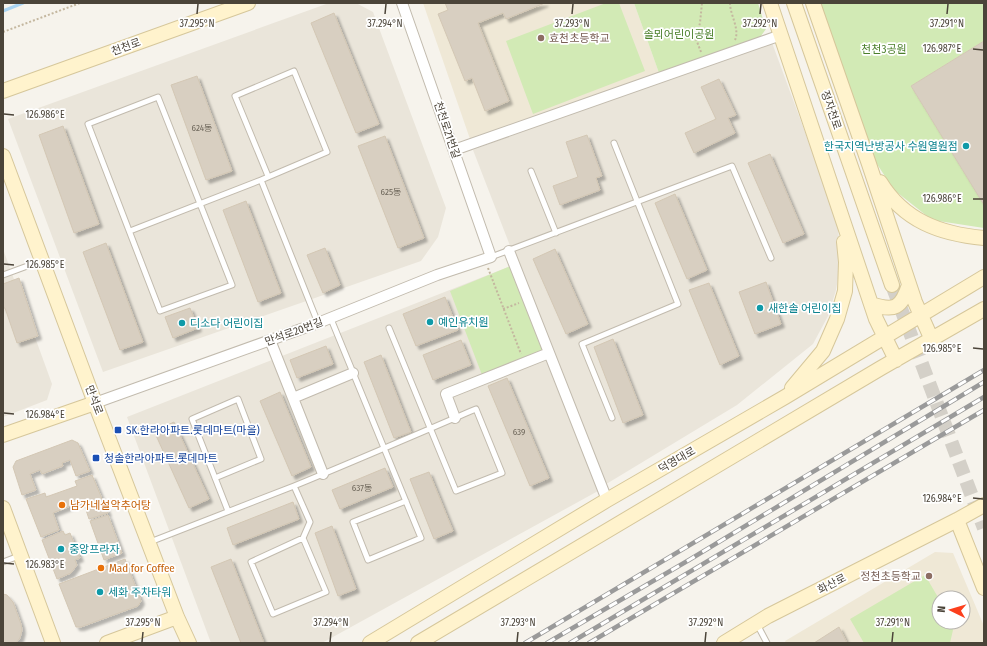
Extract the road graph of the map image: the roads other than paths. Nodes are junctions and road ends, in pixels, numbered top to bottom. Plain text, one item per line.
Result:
1 (248, 3) edge
2 (402, 3) edge
3 (770, 3) edge
4 (794, 3) edge
5 (813, 3) edge
6 (781, 35) junction
7 (3, 91) edge
8 (614, 143) dead end
9 (454, 150) junction
10 (3, 156) edge
11 (869, 164) junction
12 (531, 171) dead end
13 (268, 176) junction
14 (260, 180) junction
15 (637, 202) junction
16 (200, 204) junction
17 (841, 214) junction
18 (130, 231) junction
19 (556, 233) junction
20 (984, 238) edge
21 (510, 251) junction
22 (488, 258) junction
23 (771, 258) dead end
24 (42, 260) junction
25 (3, 275) edge
26 (984, 277) edge
27 (892, 285) tunnel mouth
28 (909, 285) junction
29 (871, 304) junction
30 (984, 309) edge
31 (921, 315) junction
32 (330, 319) junction
33 (318, 323) junction
34 (389, 328) dead end
35 (884, 337) junction
36 (270, 340) junction
37 (932, 340) junction
38 (549, 353) junction
39 (896, 360) junction
40 (353, 373) junction
41 (785, 397) junction
42 (293, 398) junction
43 (95, 403) junction
44 (455, 418) junction
45 (612, 418) dead end
46 (430, 429) junction
47 (3, 435) edge
48 (384, 448) junction
49 (323, 474) junction
50 (215, 478) junction
51 (294, 486) junction
52 (607, 500) junction
53 (406, 501) junction
54 (984, 505) edge
55 (3, 508) edge
56 (228, 511) junction
57 (957, 520) junction
58 (303, 538) junction
59 (149, 543) junction
60 (20, 556) junction
61 (3, 562) edge
62 (984, 588) edge
63 (178, 617) junction
64 (757, 623) junction
65 (53, 643) edge
66 (107, 643) edge
67 (189, 643) edge
68 (370, 643) edge
69 (418, 643) edge
70 (724, 643) edge
71 (767, 643) edge

1 - 7 street, 천천로
2 - 9 street, 천천로21번길
3 - 6 street
4 - 27 street, 정자천로
5 - 11 street
6 - 9 street
6 - 17 street
8 - 15 lane
9 - 22 street, 천천로21번길
10 - 24 street, 만석로
11 - 20 street
11 - 28 street
12 - 19 lane
13 - 13 lane
13 - 14 lane
14 - 16 lane
14 - 33 lane
15 - 19 lane
15 - 23 lane
15 - 45 lane
16 - 18 lane
16 - 18 lane
16 - 18 lane
17 - 29 street
17 - 41 street
19 - 21 lane
21 - 22 lane
21 - 38 street
22 - 32 street, 만석로20번길
24 - 25 lane
24 - 43 street, 만석로
26 - 31 street, 덕영대로
28 - 29 street
28 - 31 street
29 - 35 street
30 - 37 street
31 - 35 street, 덕영대로
31 - 37 street
32 - 33 street, 만석로20번길
32 - 40 lane
33 - 36 street, 만석로20번길
34 - 46 lane
35 - 39 street
35 - 41 street, 덕영대로
36 - 42 street
36 - 43 street, 만석로20번길
37 - 39 street
38 - 44 street
38 - 52 street
39 - 69 street
40 - 42 street
40 - 48 lane
41 - 52 street, 덕영대로
42 - 49 street
43 - 47 street
43 - 59 street, 만석로
44 - 46 lane
44 - 46 lane
46 - 48 lane
48 - 49 lane
48 - 53 lane
49 - 51 lane
50 - 50 lane
50 - 56 lane
51 - 56 lane
51 - 58 lane
52 - 68 street, 덕영대로
53 - 53 lane
54 - 57 street, 화산로
55 - 60 street
56 - 59 lane
57 - 62 street
57 - 64 street, 화산로
58 - 58 lane
59 - 63 street, 만석로
60 - 61 lane
60 - 65 street
63 - 66 street
63 - 67 street, 만석로
64 - 70 street, 화산로
64 - 71 lane

